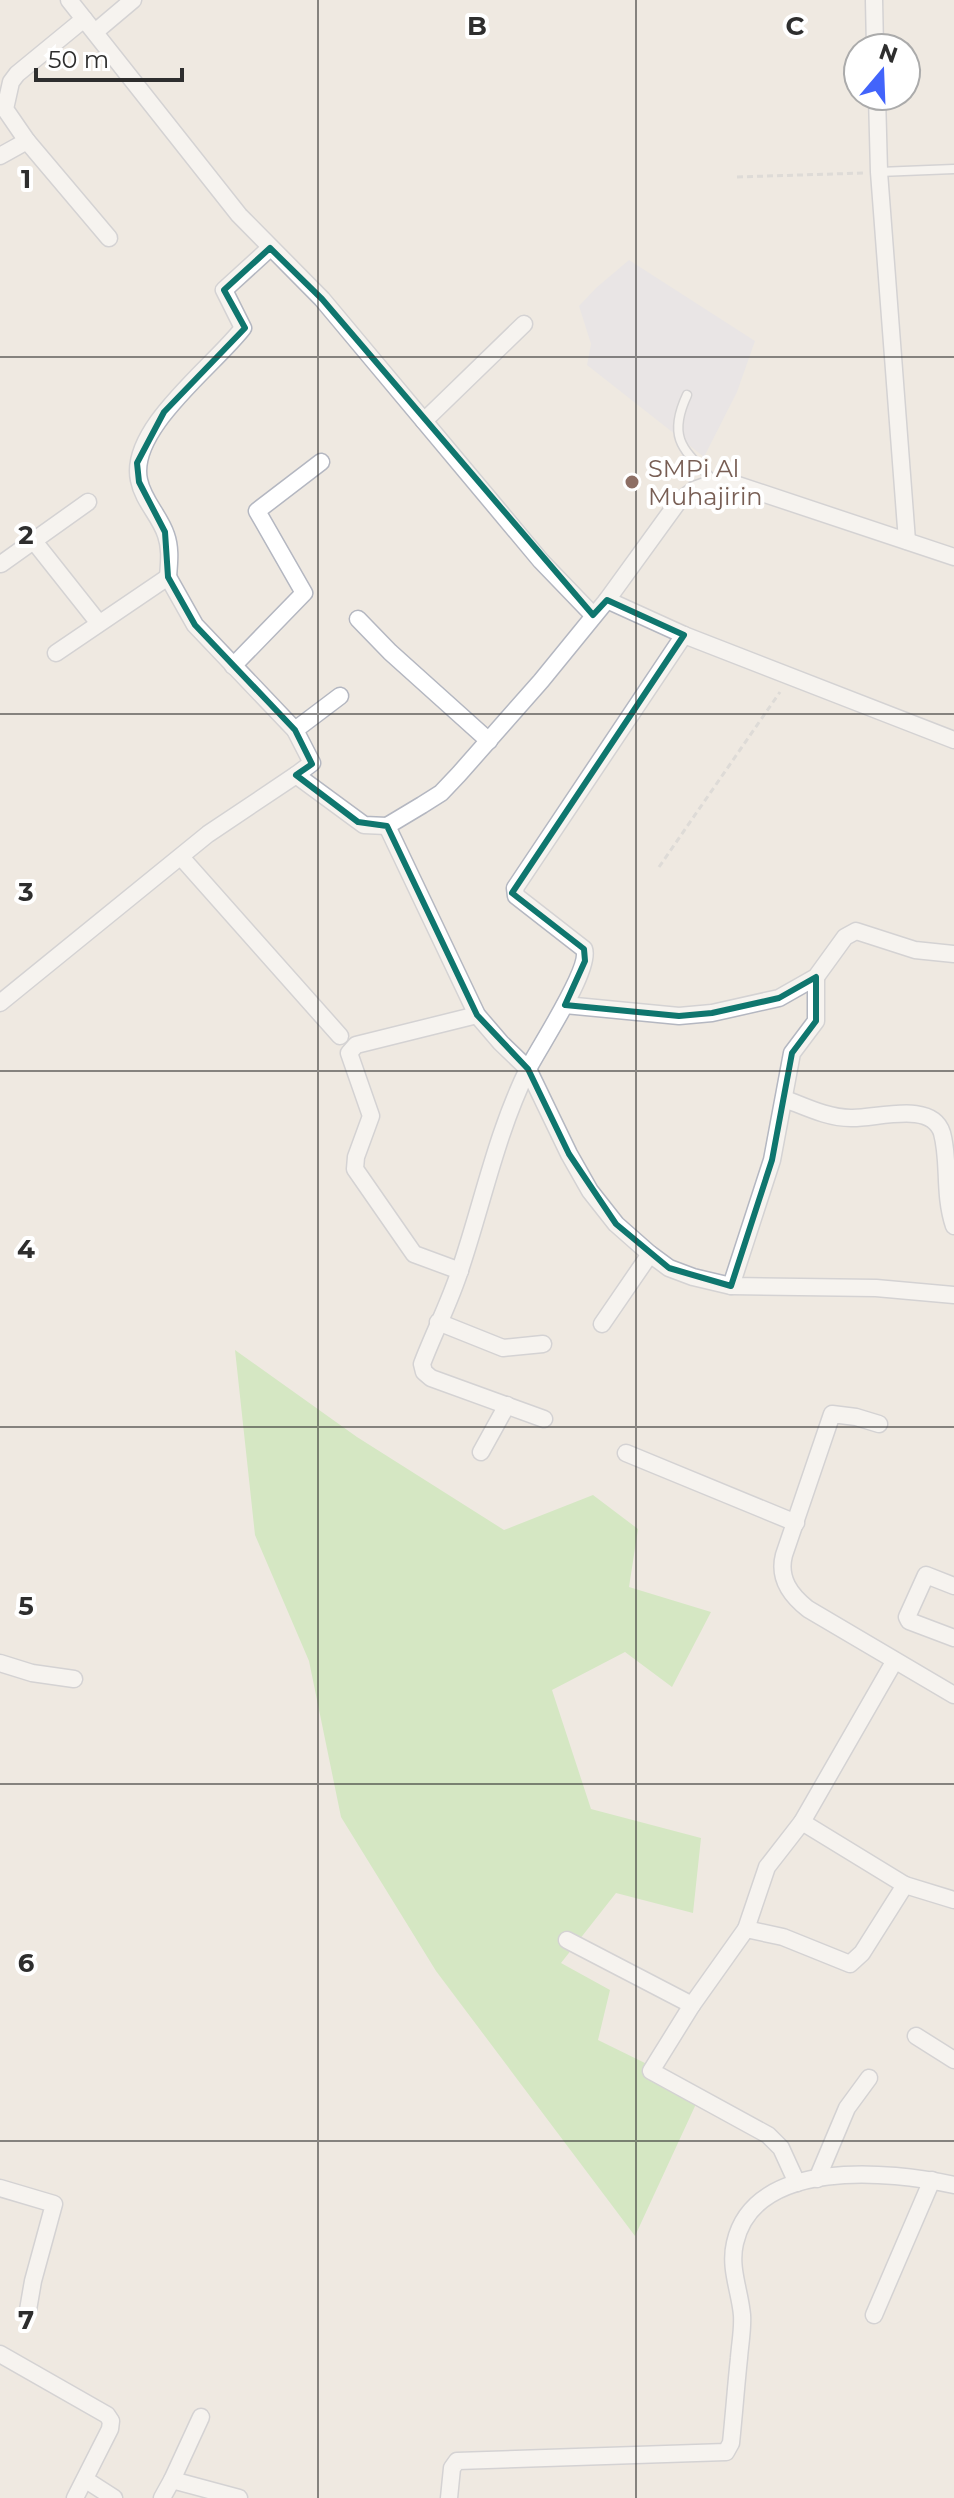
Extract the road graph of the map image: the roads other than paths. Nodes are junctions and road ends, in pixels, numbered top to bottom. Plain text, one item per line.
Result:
1 (69, 0) edge
2 (133, 0) edge
3 (874, 0) edge
4 (90, 26) junction
5 (875, 32) edge
6 (877, 112) edge
7 (27, 141) junction
8 (0, 156) edge
9 (954, 169) edge
10 (879, 172) junction
11 (109, 238) dead end
12 (270, 248) junction
13 (524, 324) dead end
14 (687, 395) dead end
15 (424, 421) junction
16 (321, 462) dead end
17 (716, 482) junction
18 (88, 502) dead end
19 (33, 540) junction
20 (907, 541) junction
21 (954, 557) edge
22 (1, 564) edge
23 (168, 577) junction
24 (607, 600) junction
25 (593, 615) junction
26 (358, 619) dead end
27 (98, 622) junction
28 (684, 635) junction
29 (56, 653) dead end
30 (233, 666) junction
31 (340, 696) dead end
32 (295, 730) junction
33 (954, 740) edge
34 (489, 741) junction
35 (296, 775) junction
36 (387, 826) junction
37 (181, 857) junction
38 (954, 954) edge
39 (816, 977) junction
40 (0, 1003) edge
41 (565, 1005) junction
42 (477, 1015) junction
43 (340, 1036) dead end
44 (528, 1069) junction
45 (785, 1099) junction
46 (954, 1226) edge
47 (650, 1254) junction
48 (460, 1271) junction
49 (731, 1286) junction
50 (954, 1295) edge
51 (438, 1322) junction
52 (602, 1324) dead end
53 (543, 1344) dead end
54 (507, 1405) junction
55 (544, 1419) dead end
56 (879, 1424) dead end
57 (481, 1452) dead end
58 (626, 1453) dead end
59 (796, 1523) junction
60 (954, 1586) edge
61 (954, 1638) edge
62 (894, 1662) junction
63 (0, 1663) edge
64 (74, 1679) dead end
65 (954, 1695) edge
66 (802, 1822) junction
67 (905, 1885) junction
68 (954, 1900) edge
69 (746, 1929) junction
70 (567, 1940) dead end
71 (692, 2005) junction
72 (916, 2036) dead end
73 (954, 2060) edge
74 (869, 2078) dead end
75 (817, 2179) junction
76 (932, 2180) junction
77 (797, 2183) junction
78 (954, 2185) edge
79 (0, 2188) edge
80 (28, 2310) dead end
81 (874, 2315) dead end
82 (0, 2354) edge
83 (201, 2417) dead end
84 (86, 2480) junction
85 (172, 2480) junction
86 (75, 2498) edge
87 (114, 2498) edge
88 (162, 2498) edge
89 (239, 2498) edge
90 (449, 2498) edge

1 - 4 street
2 - 4 street
3 - 5 street
4 - 7 street
4 - 12 street
6 - 10 street
7 - 8 street
7 - 11 street
9 - 10 lane
10 - 20 street
12 - 15 street
12 - 23 street
13 - 15 street
14 - 17 lane
15 - 25 street
16 - 30 street
17 - 20 street
17 - 24 street
18 - 19 street
19 - 22 street
19 - 27 street
20 - 21 street
23 - 27 street
23 - 30 street
24 - 25 street
24 - 28 street
25 - 34 street
26 - 34 street
27 - 29 street
28 - 33 street
28 - 41 street
30 - 32 street
31 - 32 street
32 - 35 street
34 - 36 street
35 - 36 street
35 - 37 street
36 - 42 street
37 - 40 street
37 - 43 street
38 - 39 street
39 - 41 street
39 - 45 street
41 - 44 street
42 - 44 street
42 - 48 street
44 - 47 street
44 - 48 street
45 - 46 street
45 - 49 street
47 - 49 street
47 - 52 street
48 - 51 street
49 - 50 street
51 - 53 street
51 - 54 street
54 - 55 street
54 - 57 street
56 - 59 street
58 - 59 street
59 - 62 street
60 - 61 street
62 - 65 street
62 - 66 street
63 - 64 street
66 - 67 street
66 - 69 street
67 - 68 street
67 - 69 street
69 - 71 street
70 - 71 street
71 - 77 street
72 - 73 street
74 - 75 street
75 - 76 street
75 - 77 street
76 - 78 street
76 - 81 street
77 - 90 street
79 - 80 street
82 - 84 street
83 - 85 street
84 - 86 street
84 - 87 street
85 - 88 street
85 - 89 street

